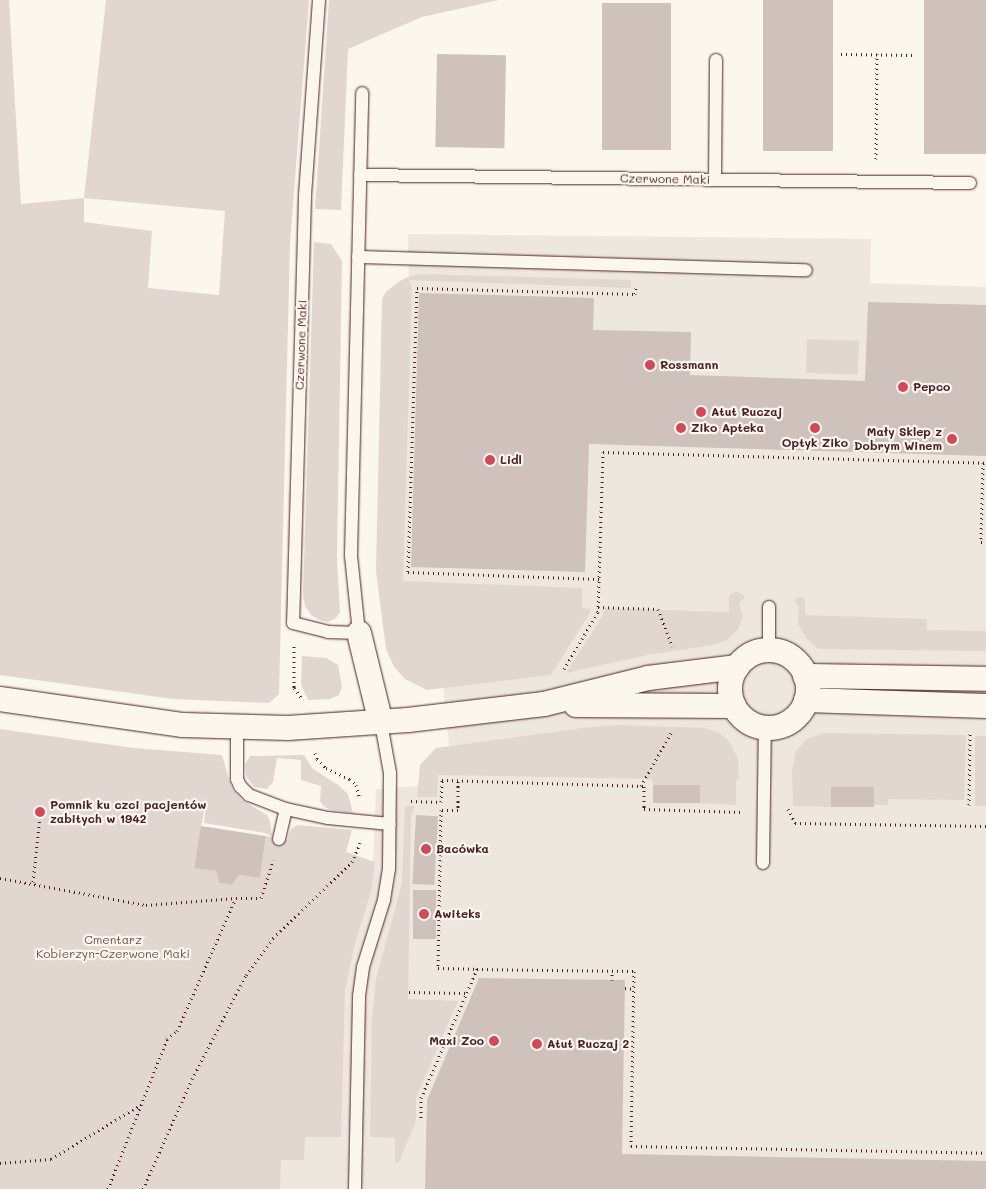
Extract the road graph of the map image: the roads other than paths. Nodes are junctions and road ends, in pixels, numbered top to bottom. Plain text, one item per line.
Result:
1 (319, 0) edge
2 (716, 60) dead end
3 (362, 92) dead end
4 (360, 175) junction
5 (715, 180) junction
6 (970, 183) dead end
7 (358, 257) junction
8 (806, 270) dead end
9 (769, 607) dead end
10 (359, 633) junction
11 (769, 650) junction
12 (737, 667) junction
13 (805, 676) junction
14 (986, 679) edge
15 (0, 700) edge
16 (806, 700) junction
17 (544, 704) junction
18 (734, 706) junction
19 (986, 706) edge
20 (381, 723) junction
21 (236, 728) junction
22 (765, 728) junction
23 (286, 809) junction
24 (390, 824) junction
25 (279, 839) road end
26 (763, 863) dead end
27 (355, 1189) edge

1 - 10 lane, Czerwone Maki
2 - 5 lane
3 - 4 lane
4 - 5 lane, Czerwone Maki
4 - 7 lane
5 - 6 lane, Czerwone Maki
7 - 8 lane
7 - 10 lane
9 - 11 lane
10 - 20 street
11 - 12 street
11 - 13 street
12 - 17 street
12 - 18 street
13 - 14 street
13 - 16 street
15 - 21 street
16 - 19 street
16 - 22 street
17 - 18 street
17 - 20 street
18 - 22 street
20 - 21 street
20 - 24 lane
21 - 23 lane
22 - 26 lane
23 - 24 lane
23 - 25 lane
24 - 27 lane

